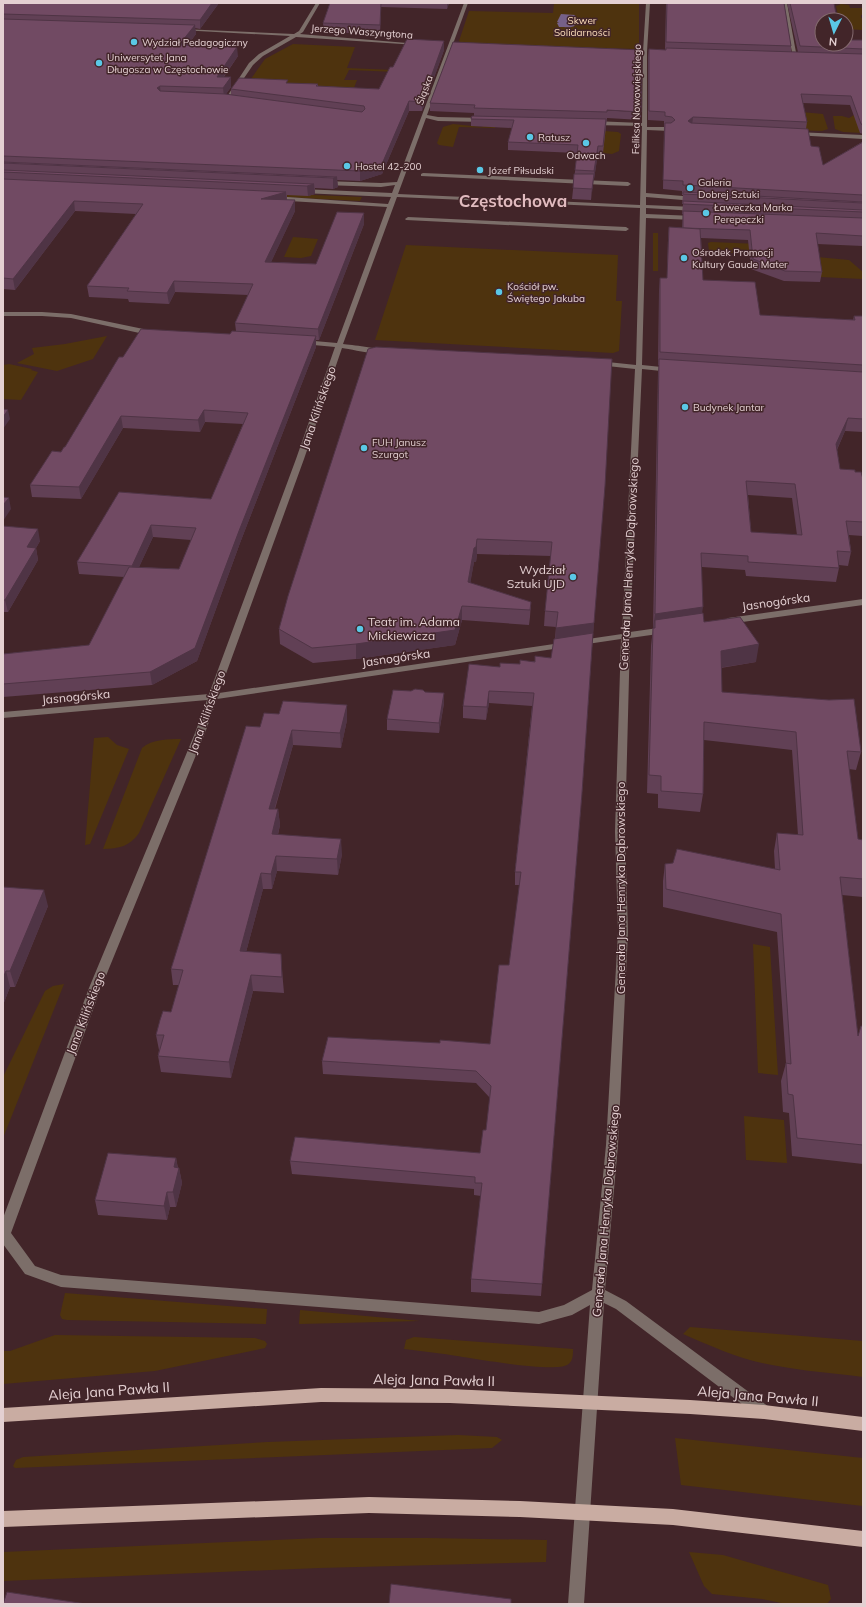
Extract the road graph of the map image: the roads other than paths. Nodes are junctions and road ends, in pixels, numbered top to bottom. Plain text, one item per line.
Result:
1 (318, 3) edge
2 (466, 3) edge
3 (648, 3) edge
4 (785, 3) edge
5 (173, 30) edge
6 (296, 35) junction
7 (423, 44) edge
8 (444, 45) edge
9 (450, 46) junction
10 (457, 46) edge
11 (639, 52) edge
12 (645, 52) junction
13 (651, 52) edge
14 (787, 57) edge
15 (795, 58) junction
16 (802, 58) edge
17 (218, 101) edge
18 (226, 101) junction
19 (234, 102) edge
20 (424, 116) junction
21 (493, 121) edge
22 (584, 123) edge
23 (645, 127) junction
24 (670, 129) edge
25 (792, 134) edge
26 (863, 137) edge
27 (423, 175) dead end
28 (322, 183) edge
29 (399, 183) junction
30 (628, 184) dead end
31 (297, 191) edge
32 (394, 195) junction
33 (644, 195) junction
34 (269, 198) edge
35 (701, 199) edge
36 (391, 206) junction
37 (643, 206) junction
38 (701, 209) edge
39 (642, 216) junction
40 (701, 218) edge
41 (408, 219) dead end
42 (626, 229) dead end
43 (3, 314) edge
44 (157, 333) edge
45 (295, 342) edge
46 (339, 345) junction
47 (388, 352) edge
48 (587, 362) edge
49 (639, 366) junction
50 (677, 370) edge
51 (863, 602) edge
52 (719, 622) edge
53 (673, 629) edge
54 (626, 637) junction
55 (213, 697) junction
56 (3, 715) edge
57 (3, 1236) edge
58 (598, 1293) junction
59 (590, 1402) junction
60 (764, 1412) junction
61 (3, 1415) edge
62 (863, 1424) edge
63 (582, 1512) junction
64 (3, 1519) edge
65 (863, 1539) edge
66 (576, 1604) edge

1 - 6 street
2 - 9 street, Śląska
3 - 12 street, Feliksa Nowowiejskiego
4 - 15 street
5 - 6 street, Jerzego Waszyngtona
6 - 7 street, Jerzego Waszyngtona
6 - 18 street
8 - 9 street
9 - 10 street
9 - 20 street, Śląska
11 - 12 street
12 - 13 street
12 - 23 street, Feliksa Nowowiejskiego
14 - 15 street
15 - 16 street
17 - 18 street
18 - 19 street
20 - 21 street
20 - 29 street, Śląska
22 - 23 street
23 - 24 street
23 - 33 street, Feliksa Nowowiejskiego
25 - 26 street
27 - 30 street
28 - 29 street
29 - 32 street, Jana Kilińskiego
31 - 32 street
32 - 36 street, Jana Kilińskiego
32 - 37 street
33 - 35 street
33 - 37 street, Generała Jana Henryka Dąbrowskiego
34 - 36 street
36 - 46 street, Jana Kilińskiego
37 - 38 street
37 - 39 street, Generała Jana Henryka Dąbrowskiego
39 - 40 street
39 - 49 street, Generała Jana Henryka Dąbrowskiego
41 - 42 street
43 - 44 street
45 - 46 street
46 - 47 street
46 - 55 street, Jana Kilińskiego
48 - 49 street
49 - 50 street
49 - 54 street, Generała Jana Henryka Dąbrowskiego
51 - 52 street, Jasnogórska
53 - 54 street, Jasnogórska
54 - 55 street, Jasnogórska
54 - 58 street, Generała Jana Henryka Dąbrowskiego
55 - 56 street, Jasnogórska
55 - 57 street, Jana Kilińskiego
57 - 58 street
58 - 59 street, Generała Jana Henryka Dąbrowskiego
58 - 60 street
59 - 60 main road, Aleja Jana Pawła II
59 - 61 main road, Aleja Jana Pawła II
59 - 63 street, Generała Jana Henryka Dąbrowskiego
60 - 62 main road, Aleja Jana Pawła II
63 - 64 main road
63 - 65 main road
63 - 66 street, Generała Jana Henryka Dąbrowskiego

